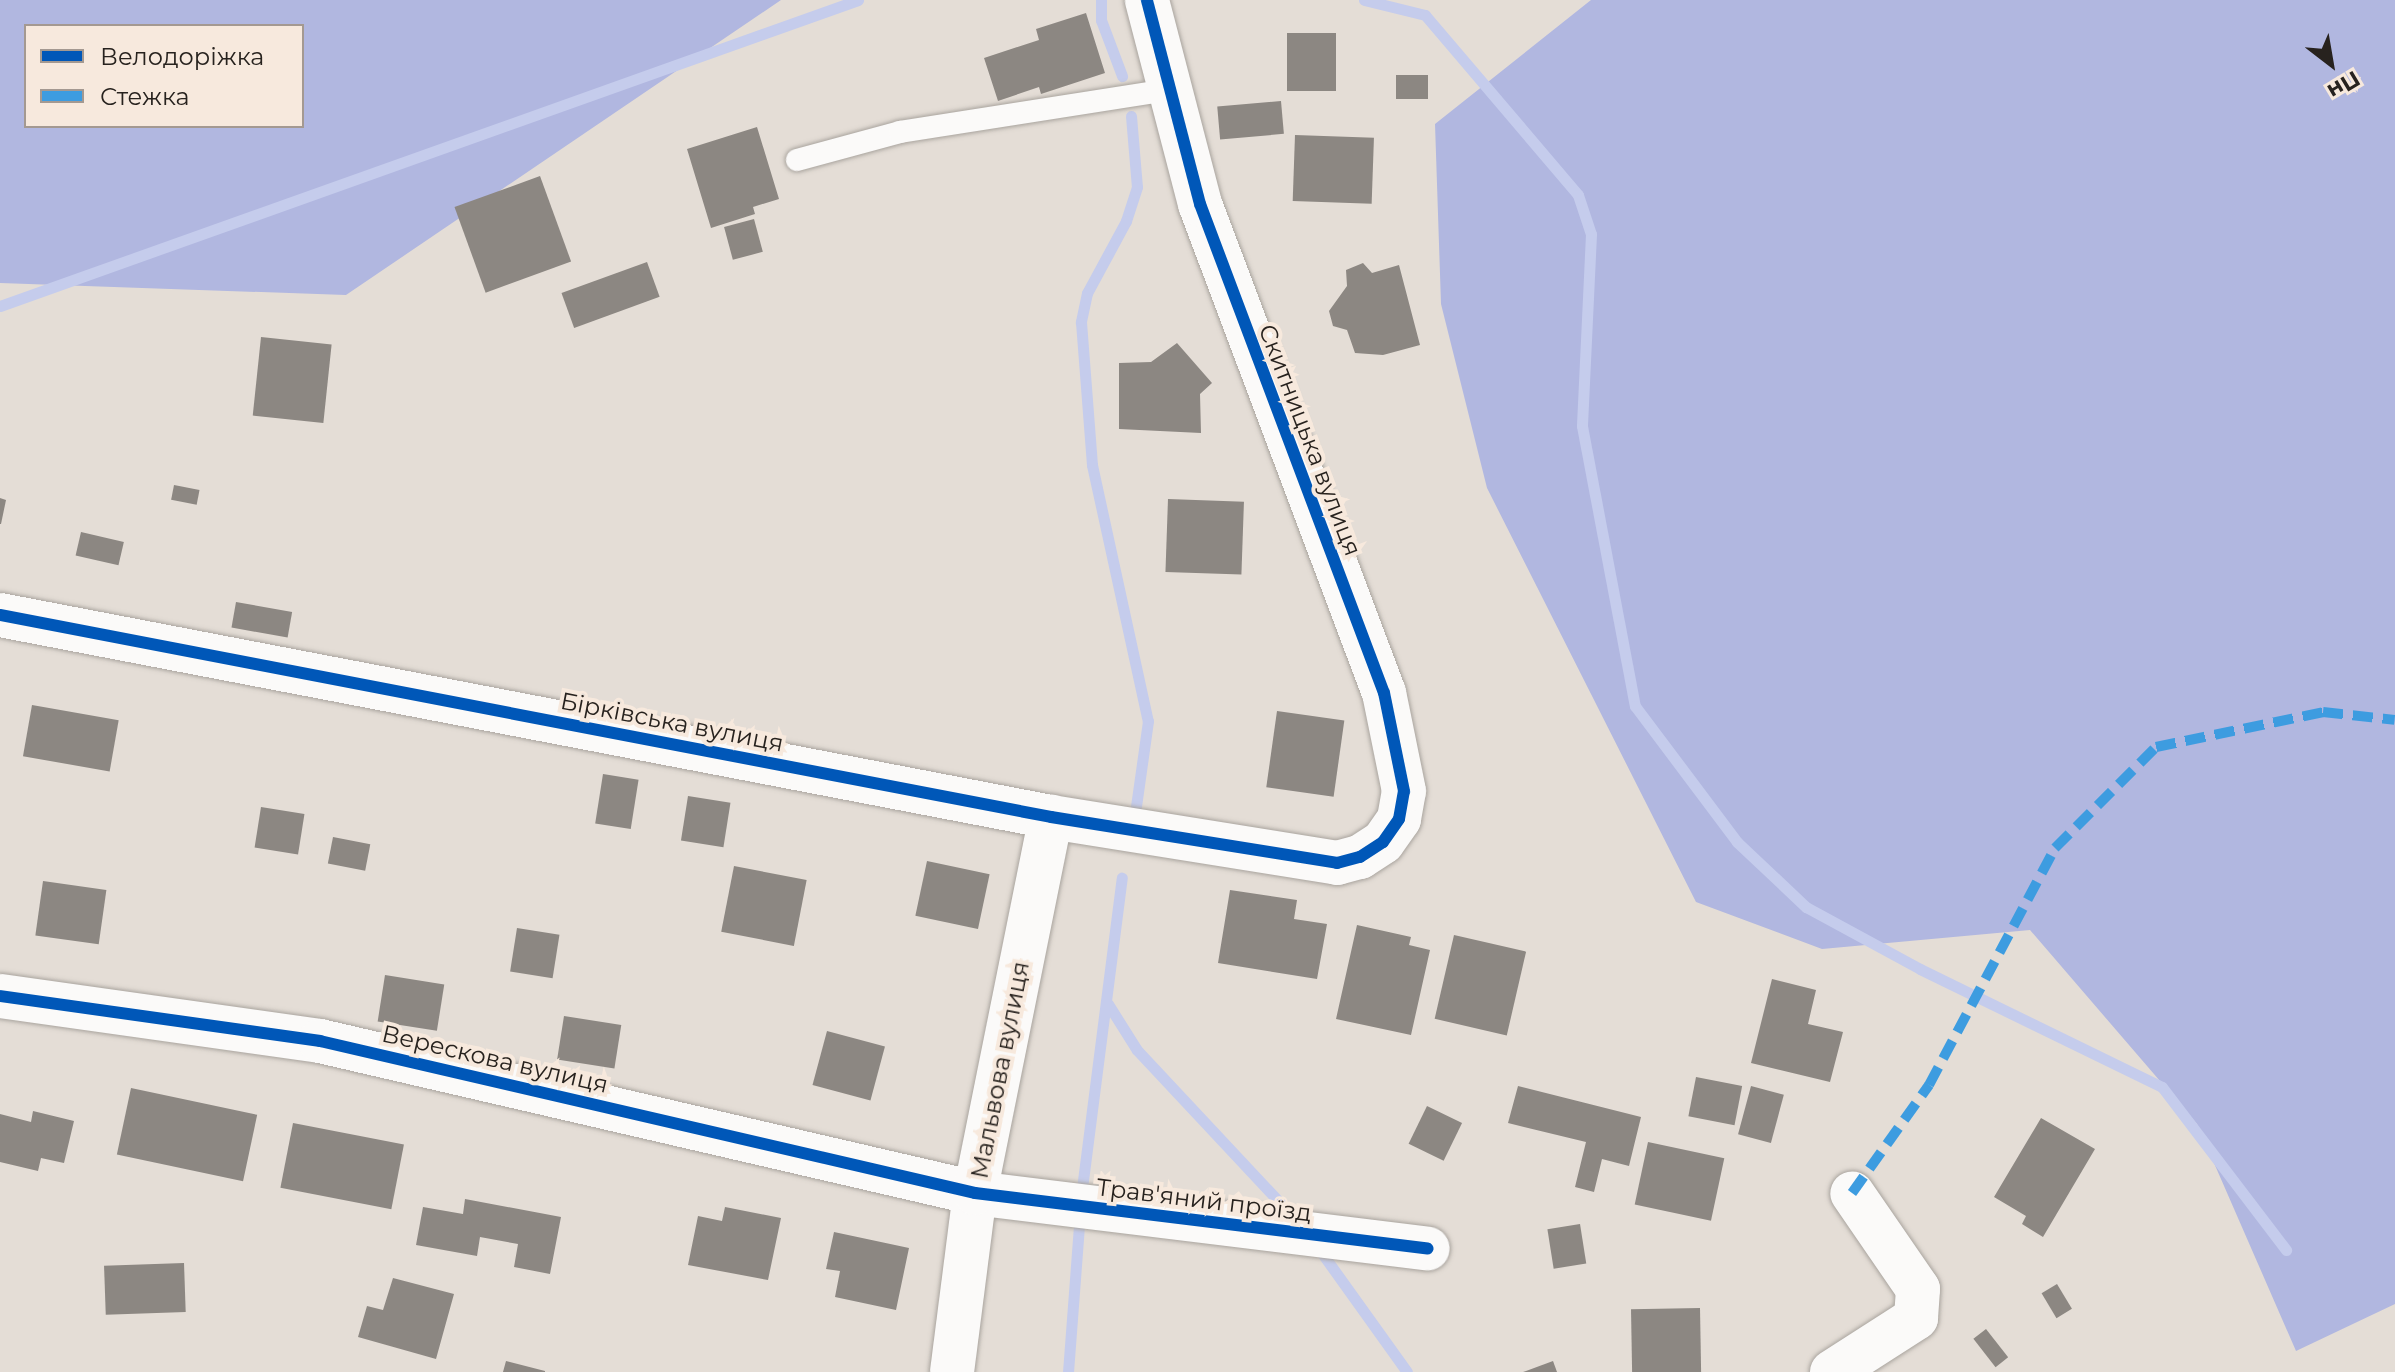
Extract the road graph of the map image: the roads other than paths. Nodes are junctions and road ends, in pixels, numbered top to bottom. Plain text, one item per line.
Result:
1 (1147, 0) edge
2 (1169, 90) junction
3 (797, 160) dead end
4 (0, 615) edge
5 (1051, 817) junction
6 (1337, 863) joint
7 (0, 996) edge
8 (975, 1193) junction
9 (1852, 1193) dead end
10 (1428, 1249) dead end
11 (952, 1372) edge
12 (1832, 1372) edge

1 - 2 street, Скитницька вулиця
2 - 3 lane
2 - 6 street, Скитницька вулиця
4 - 5 street, Бірківська вулиця
5 - 6 street, Бірківська вулиця
5 - 8 street, Мальвова вулиця
7 - 8 street, Верескова вулиця
8 - 10 street, Трав'яний проїзд
8 - 11 street, Мальвова вулиця
9 - 12 street

